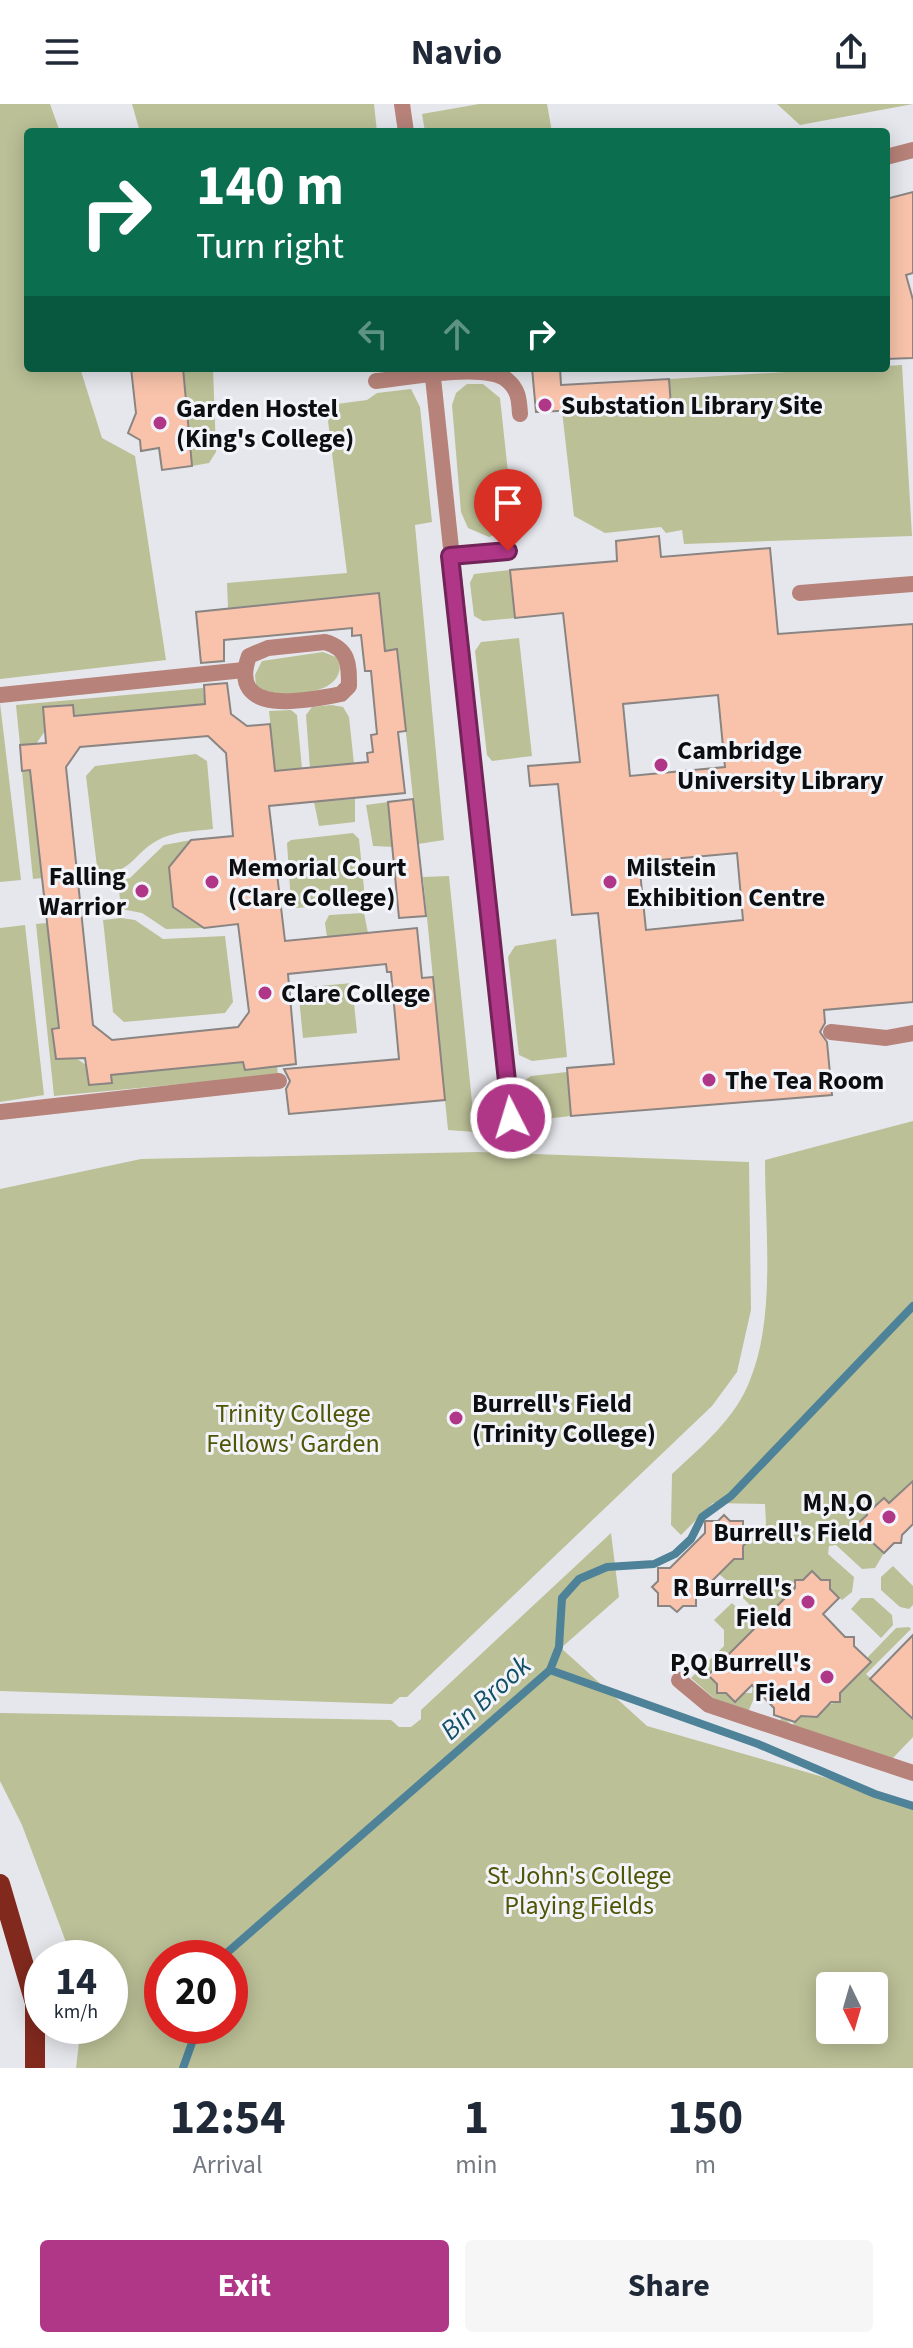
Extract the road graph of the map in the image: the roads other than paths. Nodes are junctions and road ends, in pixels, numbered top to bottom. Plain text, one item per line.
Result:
1 (402, 104) edge
2 (405, 128) edge
3 (913, 150) edge
4 (890, 156) edge
5 (432, 372) edge
6 (489, 372) edge
7 (376, 381) dead end
8 (520, 414) dead end
9 (508, 551) dead end
10 (450, 556) junction
11 (913, 584) edge
12 (800, 593) dead end
13 (244, 670) junction
14 (0, 695) edge
15 (831, 1032) dead end
16 (913, 1033) edge
17 (279, 1081) dead end
18 (0, 1112) edge
19 (511, 1118) dead end
20 (679, 1680) dead end
21 (913, 1773) edge
22 (0, 1884) edge
23 (35, 2068) edge

1 - 2 lane
3 - 4 lane
5 - 7 lane
5 - 10 lane
6 - 8 lane
9 - 10 lane
10 - 19 lane
11 - 12 lane
13 - 13 lane
13 - 14 lane
15 - 16 lane
17 - 18 lane
20 - 21 lane
22 - 23 main road

